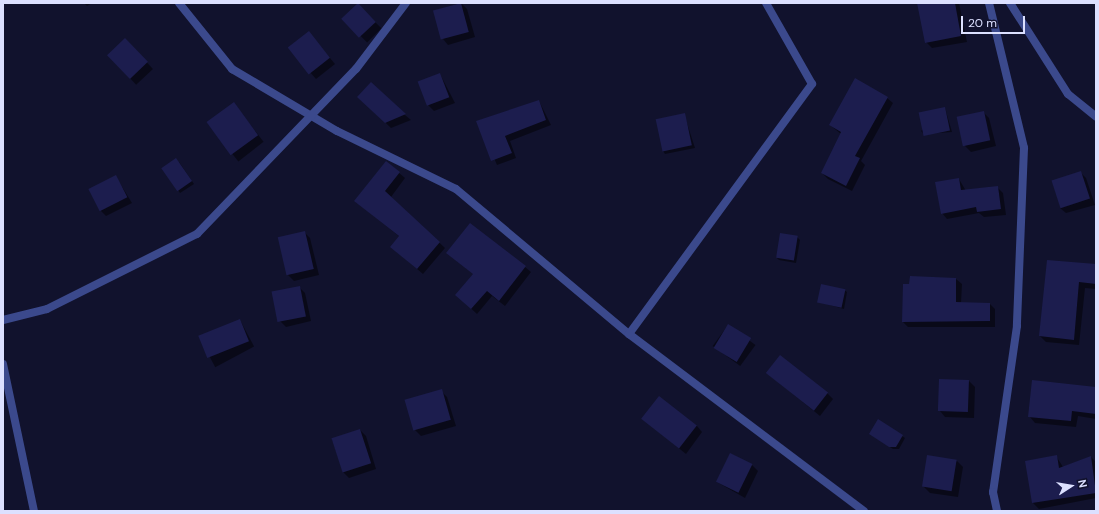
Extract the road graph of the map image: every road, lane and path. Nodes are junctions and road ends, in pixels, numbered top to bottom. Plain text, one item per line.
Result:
1 (179, 3) edge
2 (406, 3) edge
3 (766, 3) edge
4 (989, 3) edge
5 (1010, 3) edge
6 (312, 116) junction
7 (1096, 117) edge
8 (3, 320) edge
9 (629, 334) junction
10 (3, 364) edge
11 (34, 511) edge
12 (864, 511) edge
13 (997, 511) edge

1 - 6 street
2 - 6 street
3 - 9 street
4 - 13 street
5 - 7 street
6 - 8 street
6 - 9 street
9 - 12 street
10 - 11 street

